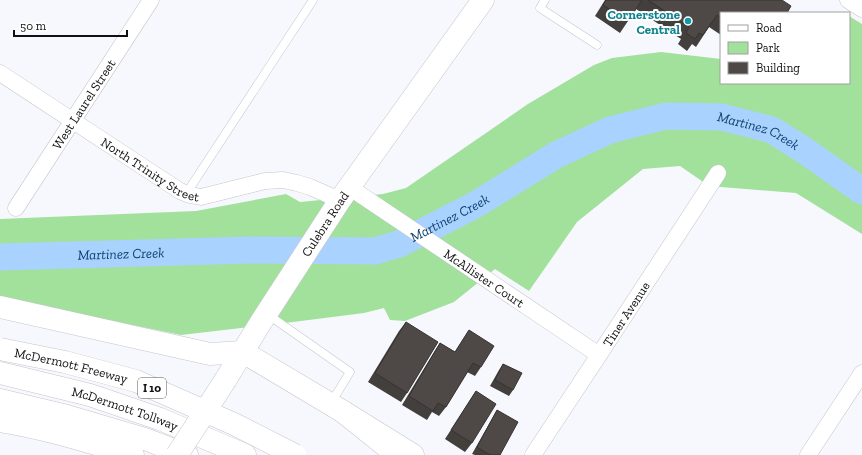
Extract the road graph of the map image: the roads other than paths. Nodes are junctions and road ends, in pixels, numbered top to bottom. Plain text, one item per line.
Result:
1 (151, 0) edge
2 (313, 0) edge
3 (483, 0) edge
4 (545, 0) edge
5 (848, 0) edge
6 (862, 9) edge
7 (597, 45) dead end
8 (0, 73) edge
9 (72, 121) junction
10 (718, 173) dead end
11 (186, 194) junction
12 (344, 194) junction
13 (16, 208) dead end
14 (0, 307) edge
15 (263, 318) junction
16 (0, 348) edge
17 (243, 352) junction
18 (599, 355) junction
19 (0, 373) edge
20 (862, 373) edge
21 (0, 400) edge
22 (337, 407) junction
23 (0, 421) edge
24 (133, 455) edge
25 (177, 455) edge
26 (187, 455) edge
27 (245, 455) edge
28 (295, 455) edge
29 (397, 455) edge
30 (413, 455) edge
31 (533, 455) edge
32 (808, 455) edge

1 - 9 street, West Laurel Street
2 - 11 lane
3 - 12 main road, Culebra Road
4 - 7 lane
5 - 6 street
8 - 9 street, North Trinity Street
9 - 11 street, North Trinity Street
9 - 13 street, West Laurel Street
10 - 18 street, Tiner Avenue
11 - 12 street, North Trinity Street
12 - 15 main road, Culebra Road
12 - 18 street, McAllister Court
14 - 17 main road
15 - 17 main road, Culebra Road
15 - 22 lane
16 - 28 main road, McDermott Freeway / I 10, bridge
17 - 22 main road
17 - 25 main road, Culebra Road, bridge
18 - 31 street, Tiner Avenue
19 - 27 main road, McDermott Tollway
20 - 32 street
21 - 26 main road, McDermott Tollway
22 - 29 main road
22 - 30 main road
23 - 24 main road

